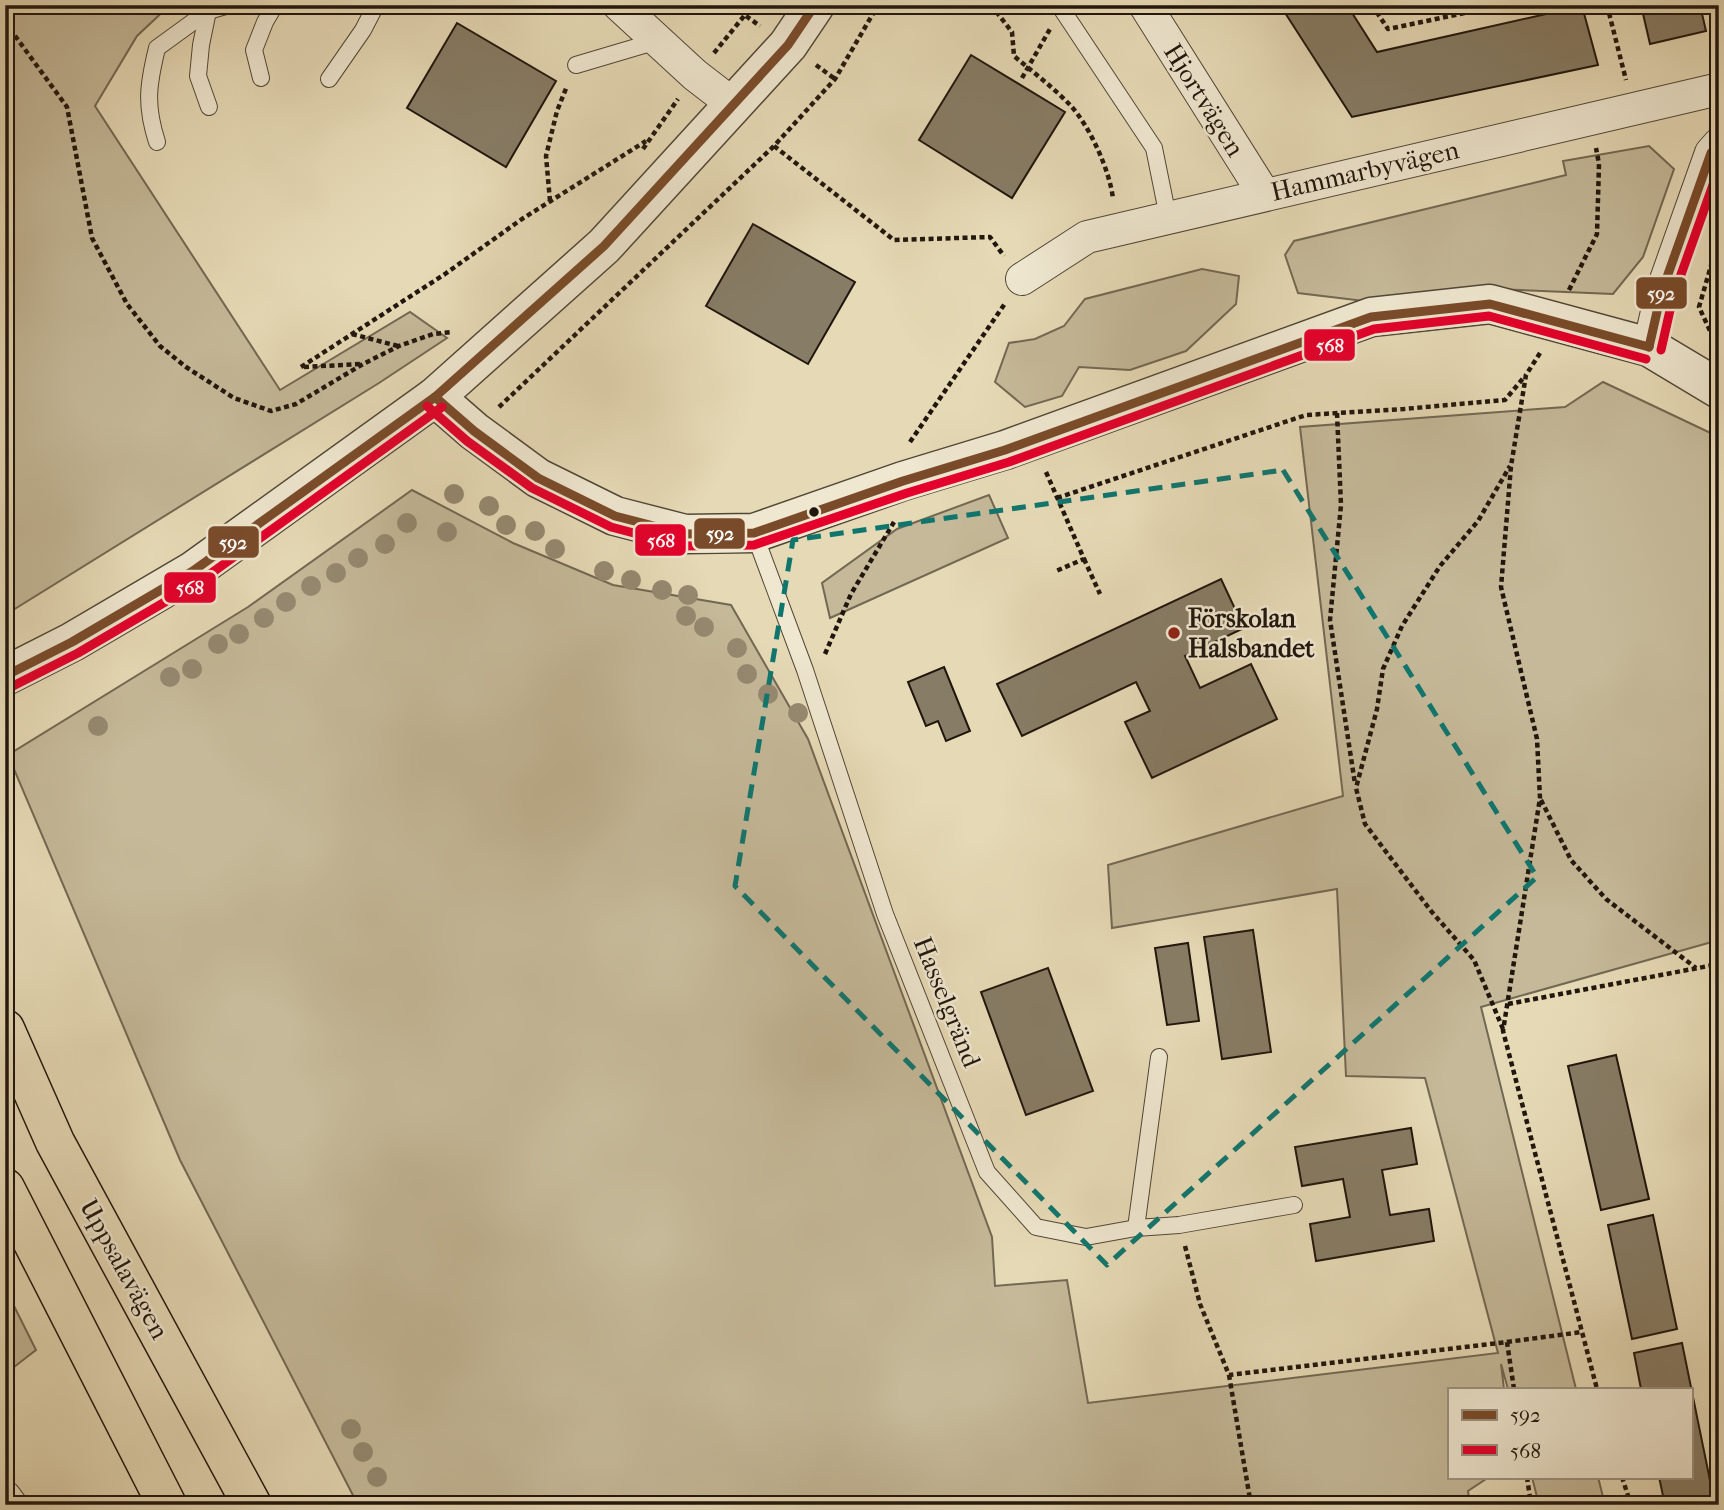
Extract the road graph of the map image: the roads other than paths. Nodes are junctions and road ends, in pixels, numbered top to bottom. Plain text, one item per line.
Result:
1 (229, 5) edge
2 (275, 5) edge
3 (376, 5) edge
4 (619, 5) edge
5 (815, 5) edge
6 (1059, 5) edge
7 (1145, 5) edge
8 (208, 10) junction
9 (657, 41) junction
10 (576, 65) road end
11 (261, 78) dead end
12 (329, 79) dead end
13 (1719, 89) edge
14 (734, 105) junction
15 (209, 107) dead end
16 (157, 142) dead end
17 (1719, 144) edge
18 (1264, 194) junction
19 (1168, 218) junction
20 (1022, 279) road end
21 (1649, 347) junction
22 (1719, 389) edge
23 (436, 397) junction
24 (754, 533) junction
25 (5, 676) edge
26 (5, 1029) edge
27 (1158, 1058) dead end
28 (5, 1188) edge
29 (1294, 1205) dead end
30 (1136, 1228) junction
31 (5, 1497) edge
32 (11, 1505) edge
33 (167, 1505) edge
34 (252, 1505) edge

1 - 8 lane
2 - 11 lane
3 - 12 lane
4 - 9 street
5 - 14 street
6 - 19 lane
7 - 18 street, Hjortvägen
8 - 15 lane
8 - 16 lane
9 - 10 lane
9 - 14 street
13 - 18 street, Hammarbyvägen
14 - 23 street
17 - 21 street
18 - 19 street, Hammarbyvägen
19 - 20 street, Hammarbyvägen
21 - 22 street
21 - 24 street
23 - 24 street
23 - 25 street
24 - 30 lane, Hasselgränd
26 - 34 highway, Uppsalavägen
27 - 30 lane
28 - 33 highway
29 - 30 lane, Hasselgränd
31 - 32 street

